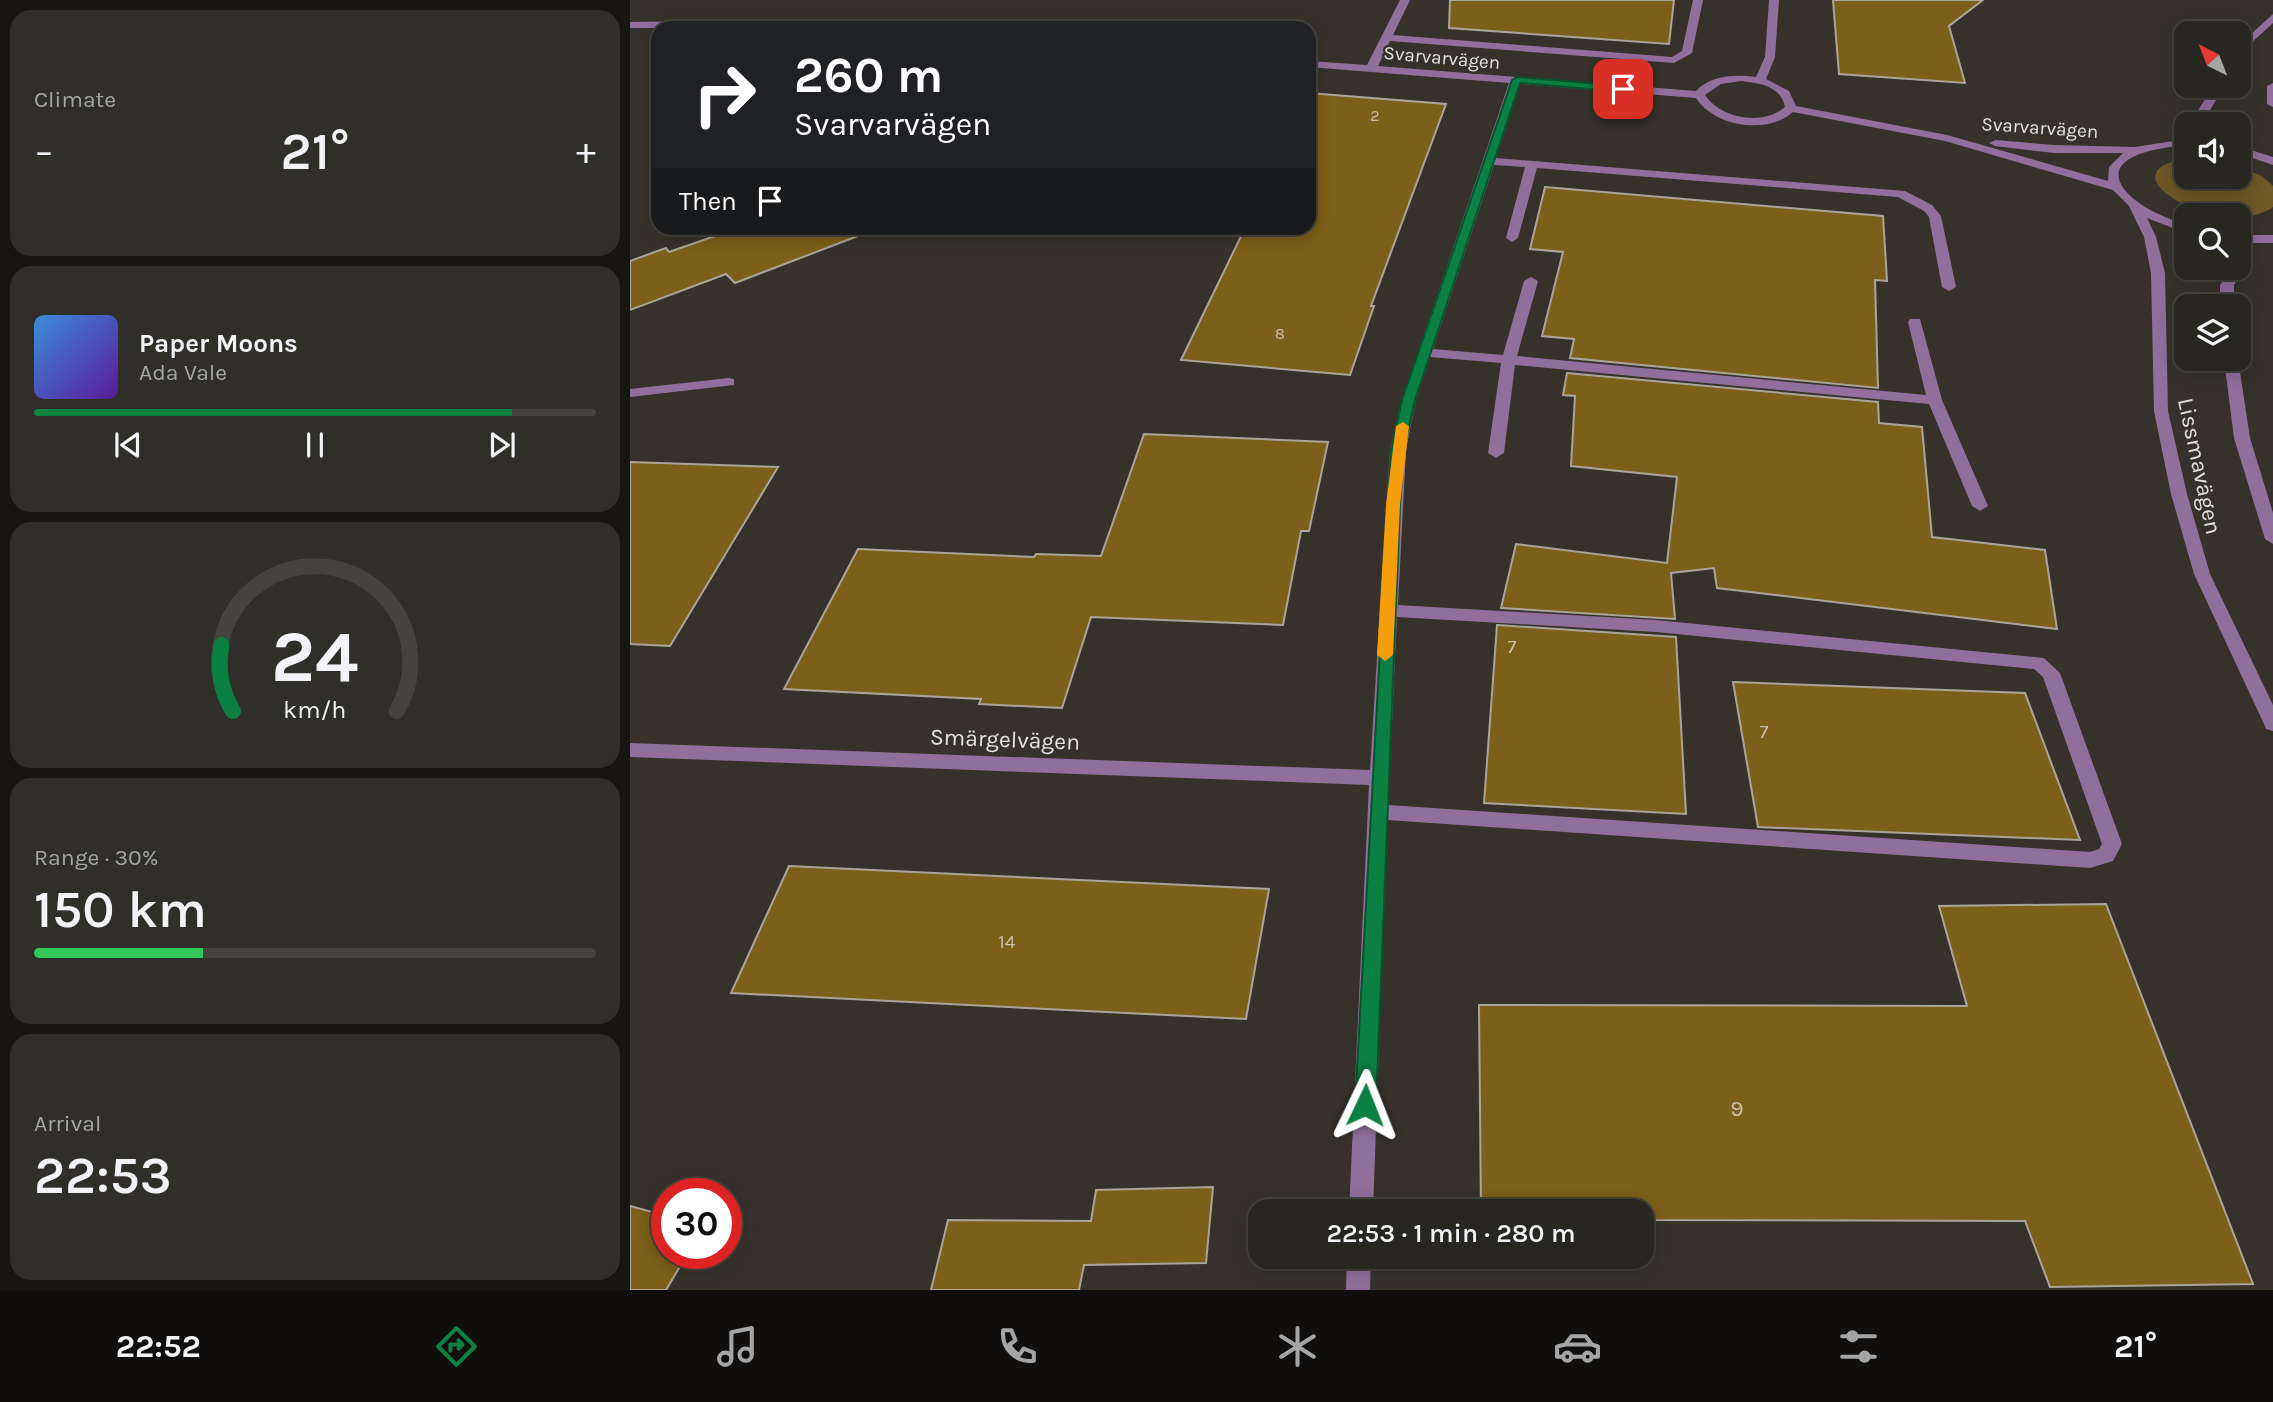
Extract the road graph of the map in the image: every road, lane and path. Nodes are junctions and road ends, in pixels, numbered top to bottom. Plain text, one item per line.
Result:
1 (1405, 0) edge
2 (1698, 0) edge
3 (1774, 0) edge
4 (2273, 18) edge
5 (630, 25) edge
6 (651, 25) edge
7 (1386, 38) junction
8 (2251, 39) edge
9 (1512, 48) junction
10 (1584, 53) junction
11 (1316, 65) edge
12 (1371, 69) junction
13 (1506, 73) junction
14 (1578, 77) junction
15 (1759, 80) junction
16 (2273, 86) edge
17 (1699, 95) junction
18 (2273, 104) edge
19 (1791, 108) junction
20 (1947, 138) junction
21 (2174, 140) edge
22 (2171, 142) joint
23 (2132, 150) junction
24 (2251, 153) edge
25 (1490, 161) junction
26 (2273, 161) edge
27 (1532, 164) junction
28 (2118, 188) junction
29 (2135, 205) junction
30 (2174, 223) edge
31 (1512, 238) dead end
32 (2273, 239) edge
33 (2251, 240) edge
34 (2259, 240) junction
35 (2251, 250) edge
36 (1531, 281) dead end
37 (1948, 286) dead end
38 (1915, 322) dead end
39 (1425, 352) junction
40 (1508, 360) junction
41 (2233, 371) edge
42 (729, 382) dead end
43 (630, 393) edge
44 (1934, 400) junction
45 (1496, 453) dead end
46 (1980, 506) dead end
47 (2273, 539) edge
48 (1387, 610) junction
49 (2273, 724) edge
50 (630, 750) edge
51 (1378, 778) junction
52 (1377, 812) junction
53 (1361, 1199) edge
54 (1359, 1269) edge
55 (1358, 1290) edge

1 - 7 street
2 - 10 street
3 - 15 street
4 - 8 street
5 - 6 street
7 - 9 street
7 - 12 street
9 - 10 street
9 - 13 street
10 - 14 street
11 - 12 street, Svarvarvägen
12 - 13 street, Svarvarvägen
13 - 14 street, Svarvarvägen
13 - 25 street
14 - 17 street, Svarvarvägen
15 - 17 street
15 - 19 street
16 - 18 street
17 - 19 street
19 - 20 street, Svarvarvägen
20 - 23 street, Svarvarvägen
20 - 28 street, Svarvarvägen
21 - 22 street
22 - 23 street, Svarvarvägen
23 - 28 street
24 - 26 street
25 - 27 street
25 - 39 street
27 - 31 street
27 - 37 street
28 - 29 street
29 - 30 street
29 - 49 street, Lissmavägen
32 - 34 street
33 - 34 street
34 - 35 street
36 - 40 street
38 - 44 street
39 - 40 street
39 - 48 street
40 - 44 street
40 - 45 street
41 - 47 street, Lissmavägen
42 - 43 street
44 - 46 street
48 - 51 street
48 - 52 street
50 - 51 street, Smärgelvägen
51 - 52 street
52 - 53 street
54 - 55 street

